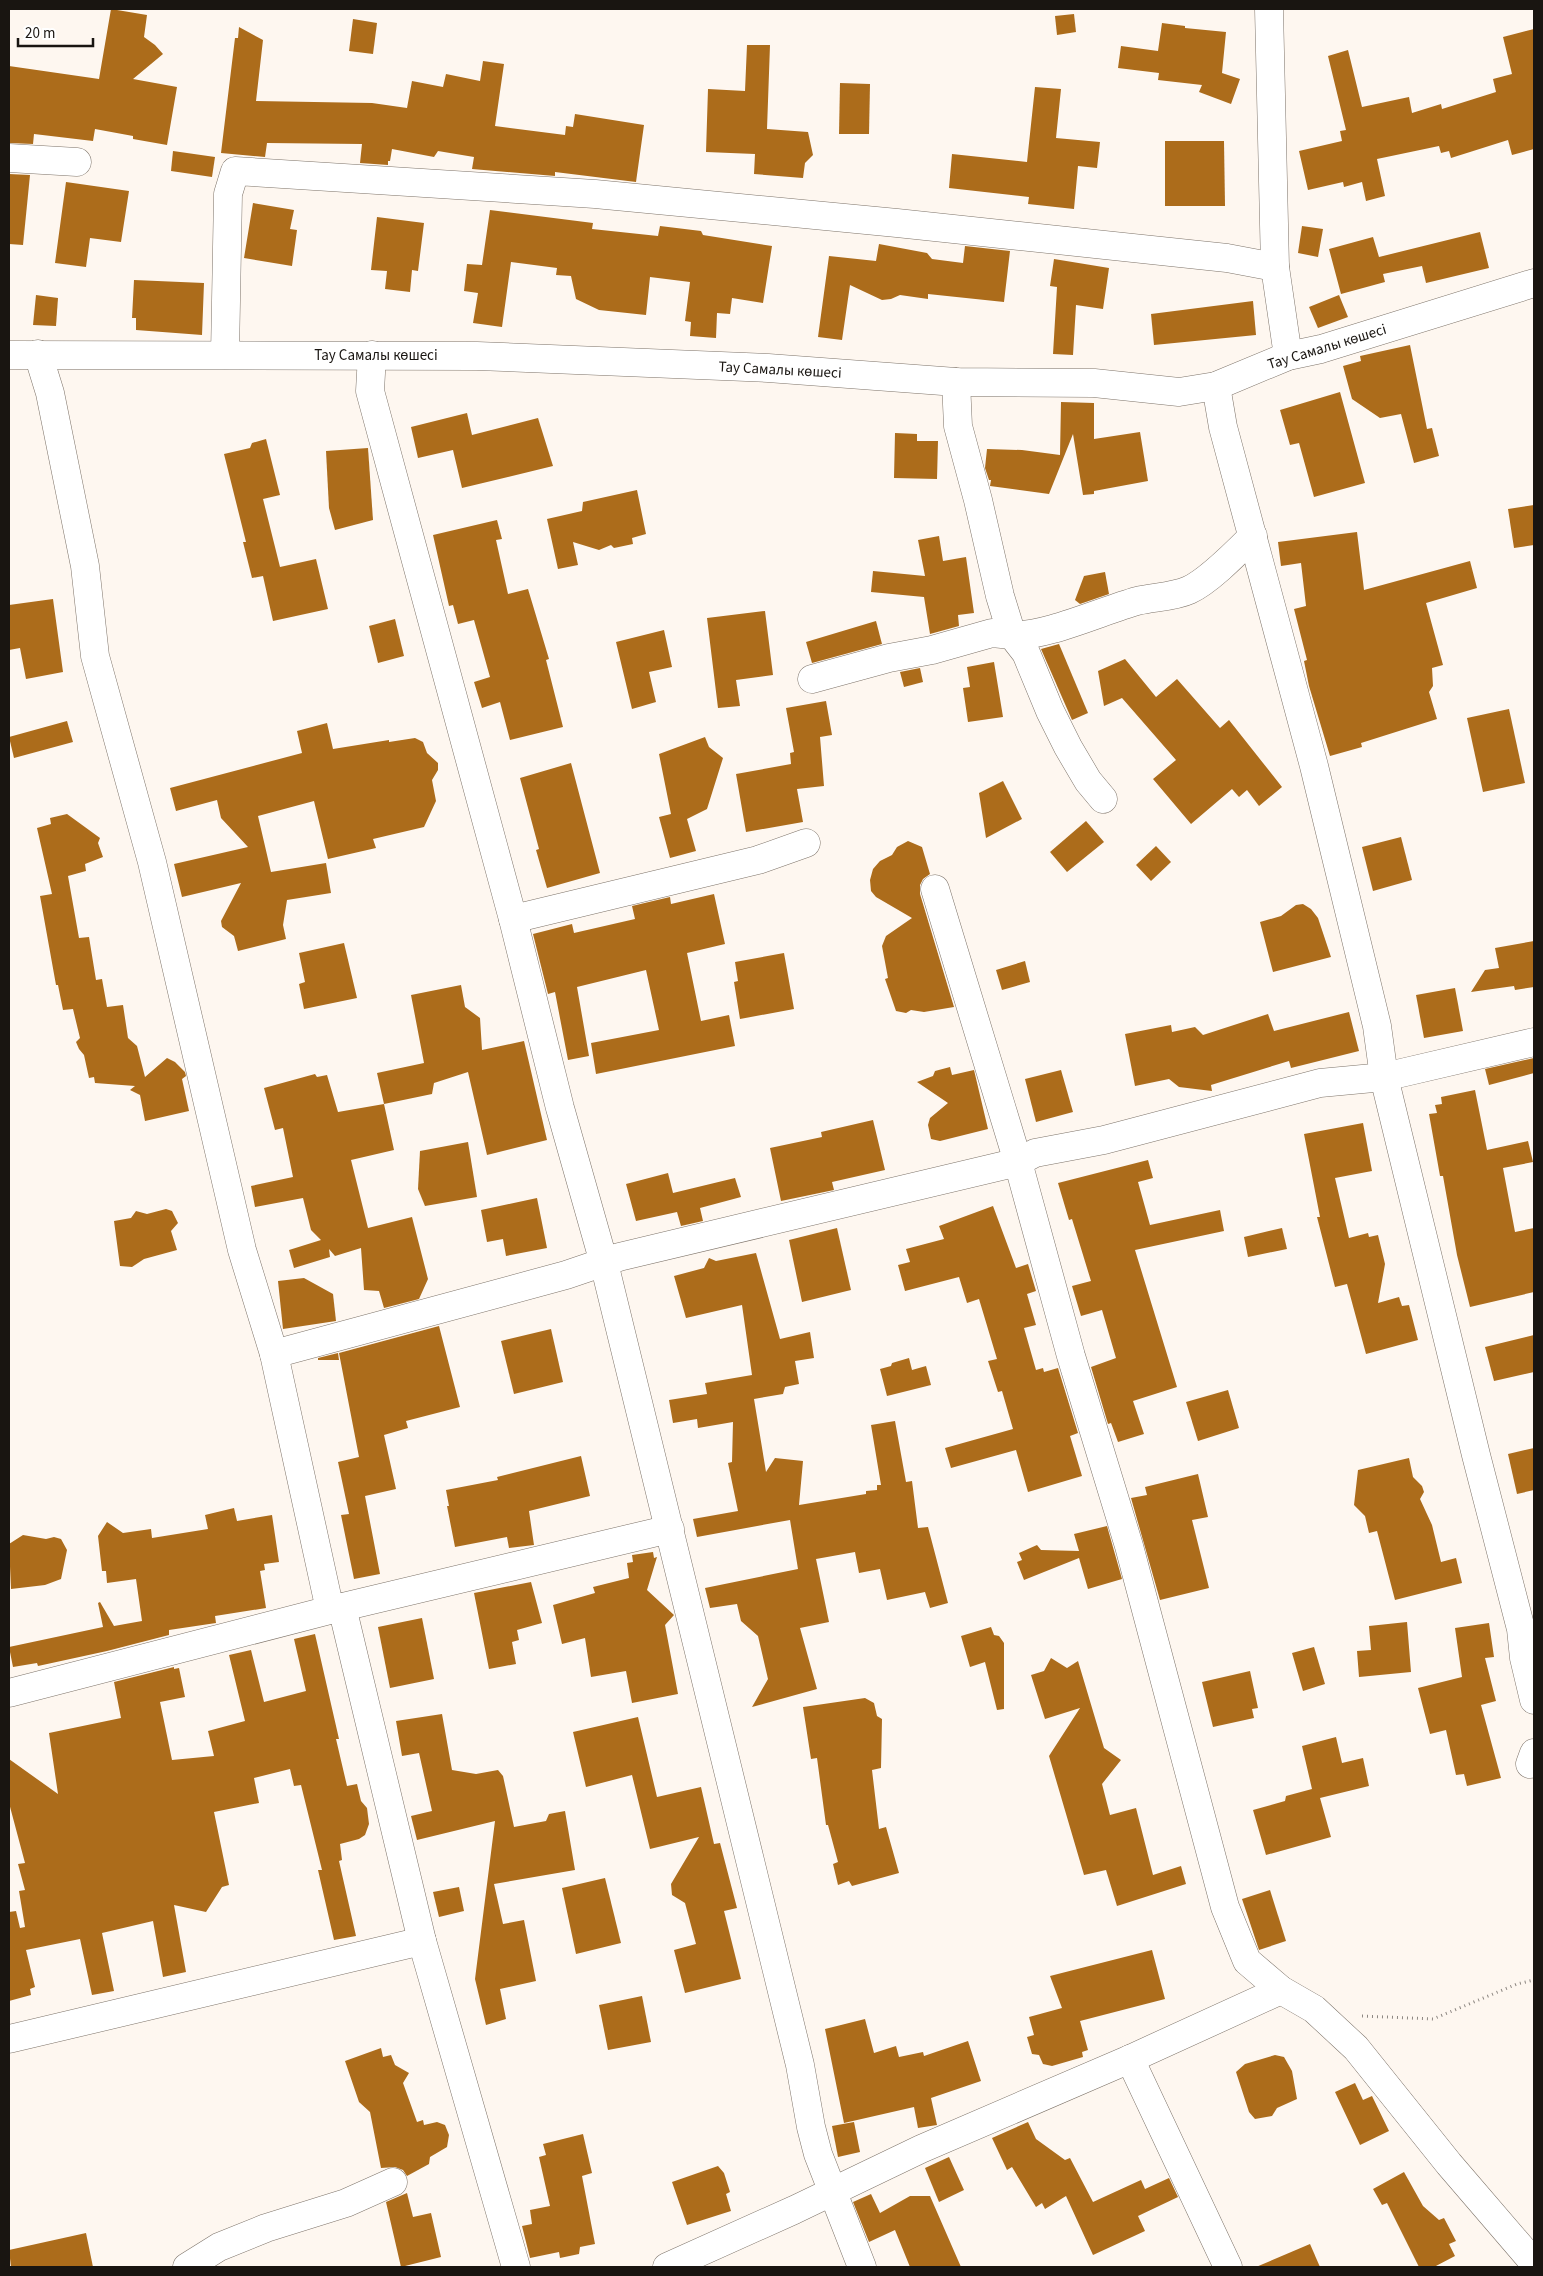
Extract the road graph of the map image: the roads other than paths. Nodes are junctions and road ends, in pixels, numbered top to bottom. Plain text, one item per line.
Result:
1 (1269, 9) edge
2 (9, 158) edge
3 (77, 162) dead end
4 (1275, 267) junction
5 (1534, 282) edge
6 (38, 354) junction
7 (9, 355) edge
8 (225, 355) junction
9 (372, 355) junction
10 (1288, 356) junction
11 (956, 382) junction
12 (1216, 386) junction
13 (1253, 536) junction
14 (1012, 635) junction
15 (812, 680) dead end
16 (1102, 799) dead end
17 (806, 843) dead end
18 (935, 890) dead end
19 (514, 919) junction
20 (1534, 1042) edge
21 (1384, 1078) junction
22 (1018, 1162) junction
23 (604, 1263) junction
24 (274, 1354) junction
25 (670, 1529) junction
26 (336, 1609) junction
27 (1528, 1632) edge
28 (9, 1693) edge
29 (1534, 1700) edge
30 (422, 1941) junction
31 (1281, 1990) junction
32 (9, 2039) edge
33 (1130, 2059) junction
34 (392, 2182) dead end
35 (832, 2191) junction
36 (1534, 2263) edge
37 (187, 2267) edge
38 (516, 2267) edge
39 (666, 2267) edge
40 (862, 2267) edge
41 (1228, 2267) edge

1 - 4 street
2 - 3 street
4 - 8 street
4 - 10 street
5 - 10 street, Тау Самалы көшесі
6 - 7 street, Тау Самалы көшесі
6 - 8 street, Тау Самалы көшесі
6 - 24 street
8 - 9 street, Тау Самалы көшесі
9 - 11 street, Тау Самалы көшесі
9 - 19 street
10 - 12 street, Тау Самалы көшесі
11 - 12 street, Тау Самалы көшесі
11 - 14 street
12 - 13 street
13 - 14 street
13 - 21 street
14 - 15 street
14 - 16 street
17 - 19 street
18 - 22 street
19 - 23 street
20 - 21 street
21 - 22 street
21 - 27 street
22 - 23 street
22 - 31 street
23 - 24 street
23 - 25 street
24 - 26 street
25 - 26 street
25 - 35 street
26 - 28 street
26 - 30 street
27 - 29 street
30 - 32 street
30 - 38 street
31 - 33 street
31 - 36 street
33 - 35 street
33 - 41 street
34 - 37 street
35 - 39 street
35 - 40 street

